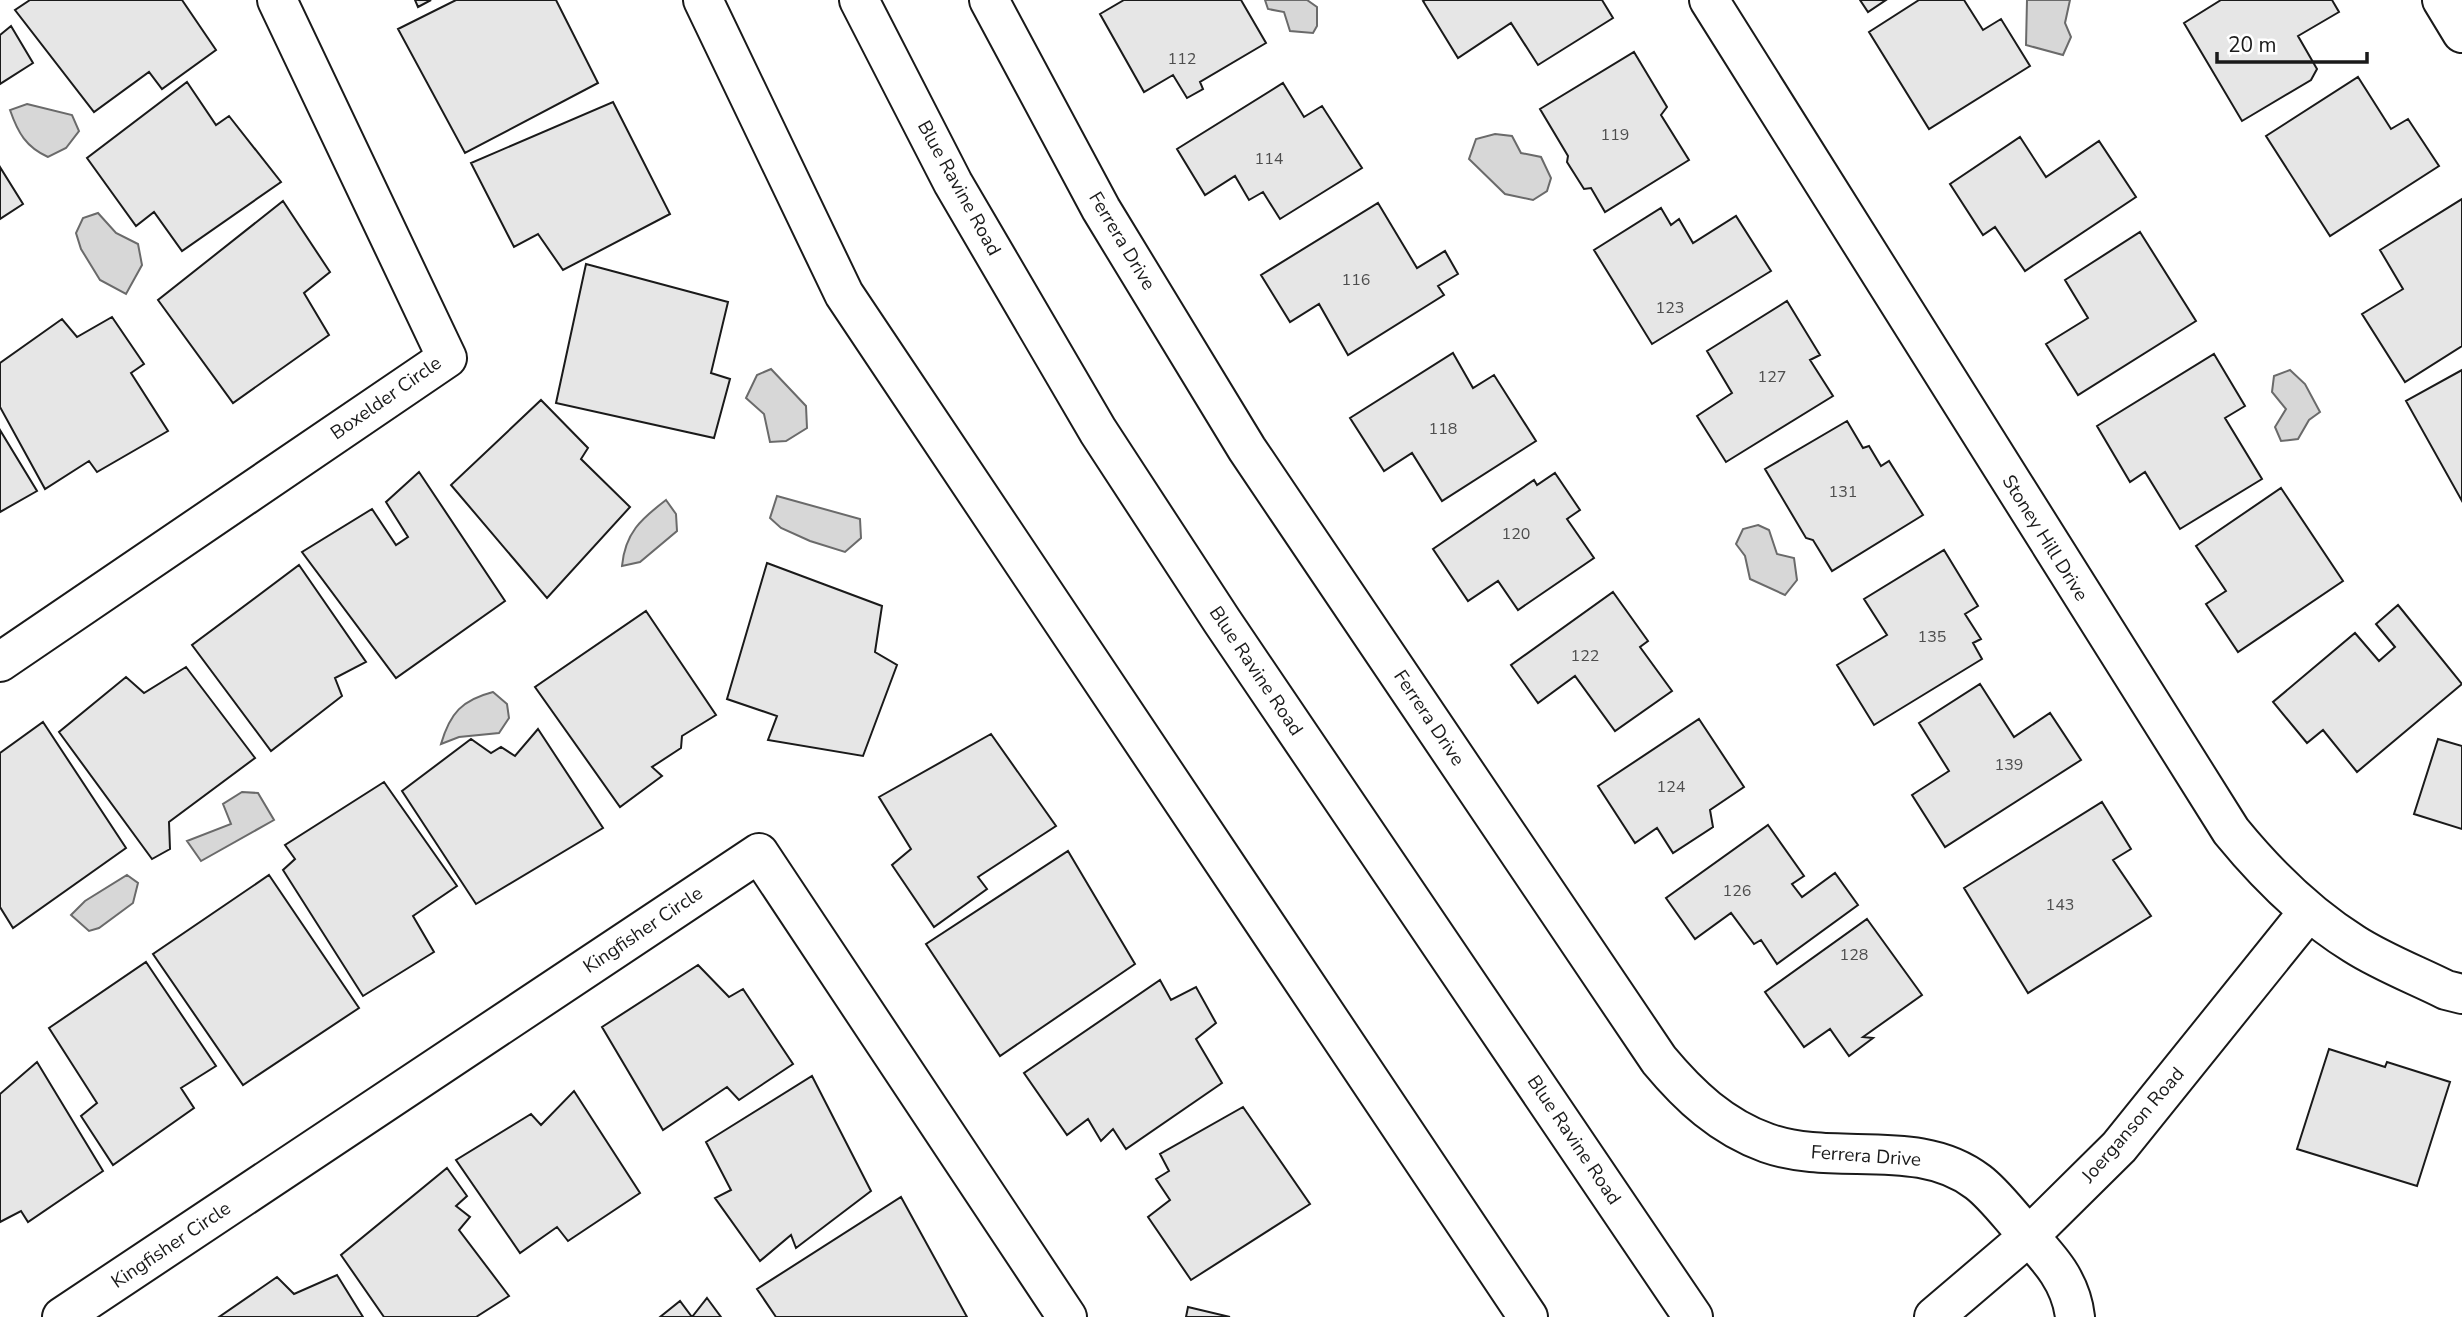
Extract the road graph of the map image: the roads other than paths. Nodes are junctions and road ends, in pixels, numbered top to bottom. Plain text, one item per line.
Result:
1 (278, 0) edge
2 (703, 0) edge
3 (859, 0) edge
4 (989, 0) edge
5 (1709, 0) edge
6 (2442, 0) edge
7 (2462, 33) edge
8 (0, 662) edge
9 (2309, 911) junction
10 (2462, 994) edge
11 (2029, 1236) junction
12 (62, 1317) edge
13 (1067, 1317) edge
14 (1528, 1317) edge
15 (1693, 1317) edge
16 (1934, 1317) edge
17 (2075, 1317) edge

1 - 8 street, Boxelder Circle
2 - 14 street
3 - 15 street, Blue Ravine Road
4 - 11 street, Ferrera Drive
5 - 9 street, Stoney Hill Drive
6 - 7 street
9 - 10 street, Stoney Hill Drive
9 - 11 street, Joerganson Road
11 - 16 street, Joerganson Road
11 - 17 street, Ferrera Drive
12 - 13 street, Kingfisher Circle

